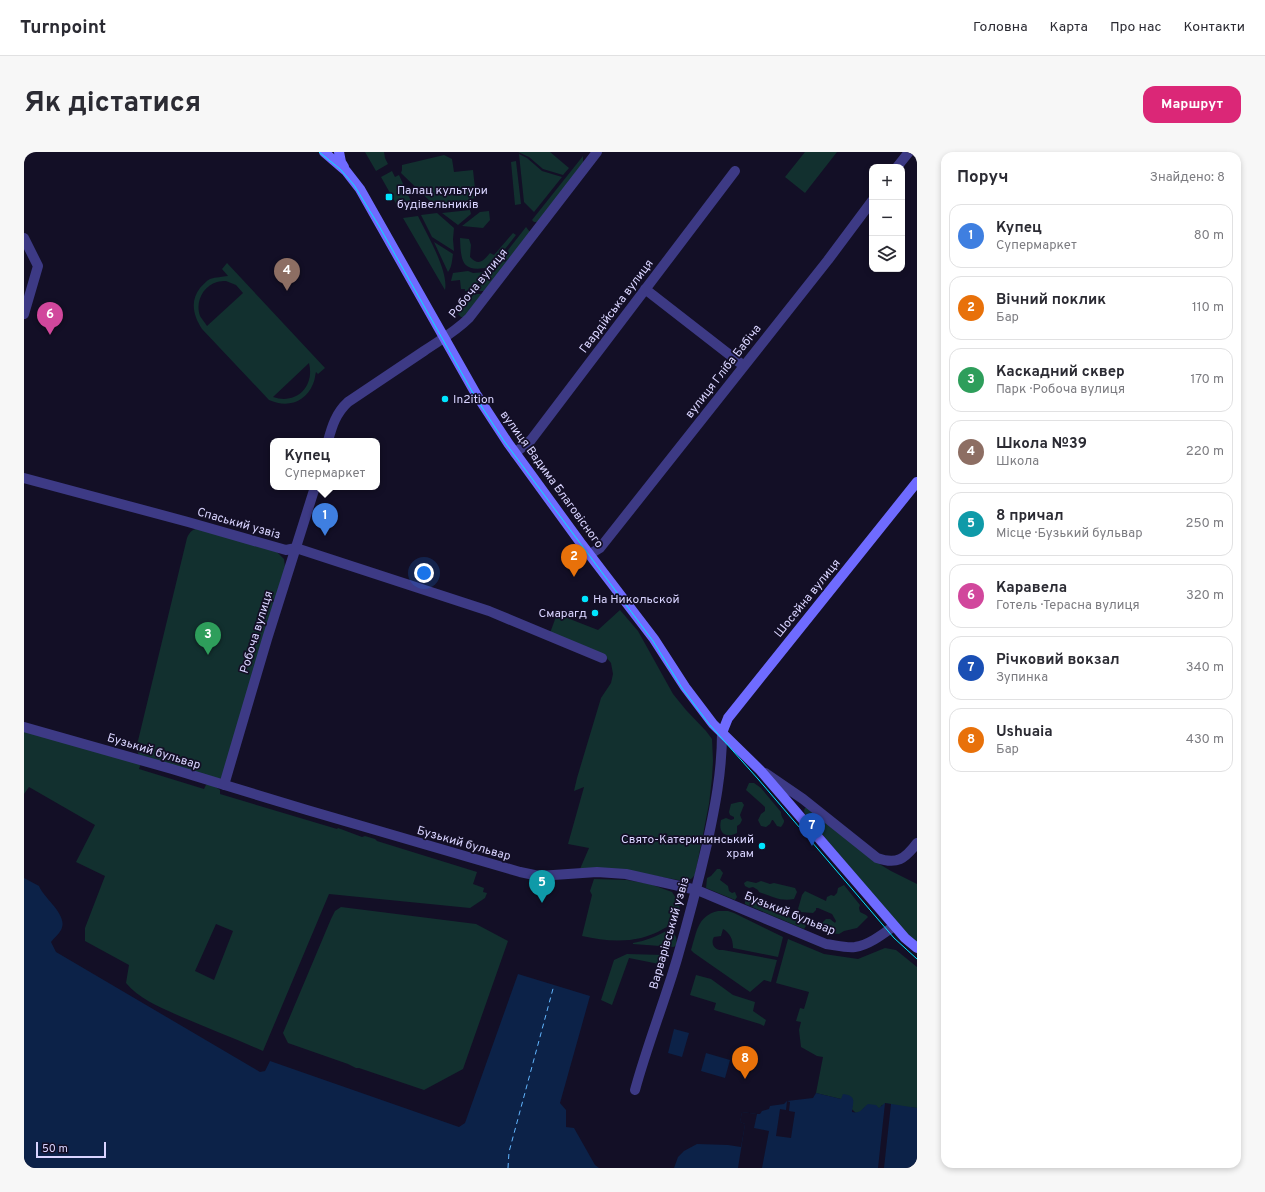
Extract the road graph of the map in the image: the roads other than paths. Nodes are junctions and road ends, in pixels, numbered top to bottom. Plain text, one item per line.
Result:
1 (324, 152) edge
2 (339, 152) edge
3 (597, 152) edge
4 (909, 152) edge
5 (899, 164) edge
6 (346, 171) junction
7 (735, 171) dead end
8 (869, 205) edge
9 (24, 238) edge
10 (645, 289) junction
11 (24, 314) edge
12 (445, 338) junction
13 (744, 366) junction
14 (329, 438) edge
15 (515, 453) junction
16 (24, 478) edge
17 (917, 482) edge
18 (314, 490) edge
19 (296, 548) junction
20 (590, 554) junction
21 (602, 658) dead end
22 (24, 727) edge
23 (722, 733) junction
24 (760, 770) junction
25 (224, 785) junction
26 (917, 843) edge
27 (697, 890) junction
28 (894, 926) junction
29 (917, 948) edge
30 (634, 1090) dead end

1 - 6 street, вулиця Вадима Благовісного
2 - 6 street
3 - 12 street, Робоча вулиця
4 - 5 street
6 - 12 street, вулиця Вадима Благовісного
7 - 10 street, Гвардійська вулиця
8 - 13 street, вулиця Гліба Бабіча
9 - 11 street
10 - 13 street
10 - 15 street, Гвардійська вулиця
12 - 14 street, Робоча вулиця
12 - 15 street, вулиця Вадима Благовісного
13 - 20 street, вулиця Гліба Бабіча
15 - 20 street, вулиця Вадима Благовісного
16 - 19 street, Спаський узвіз
17 - 23 street, Шосейна вулиця
18 - 19 street, Робоча вулиця
19 - 21 street, Спаський узвіз
19 - 25 street, Робоча вулиця
20 - 23 street, вулиця Вадима Благовісного
22 - 25 street, Бузький бульвар
23 - 24 street, вулиця Вадима Благовісного
23 - 27 street, Варварівський узвіз
24 - 26 street
24 - 28 street, вулиця Вадима Благовісного
25 - 27 street, Бузький бульвар
27 - 28 street, Бузький бульвар
27 - 30 street, Варварівський узвіз
28 - 29 street, вулиця Вадима Благовісного

